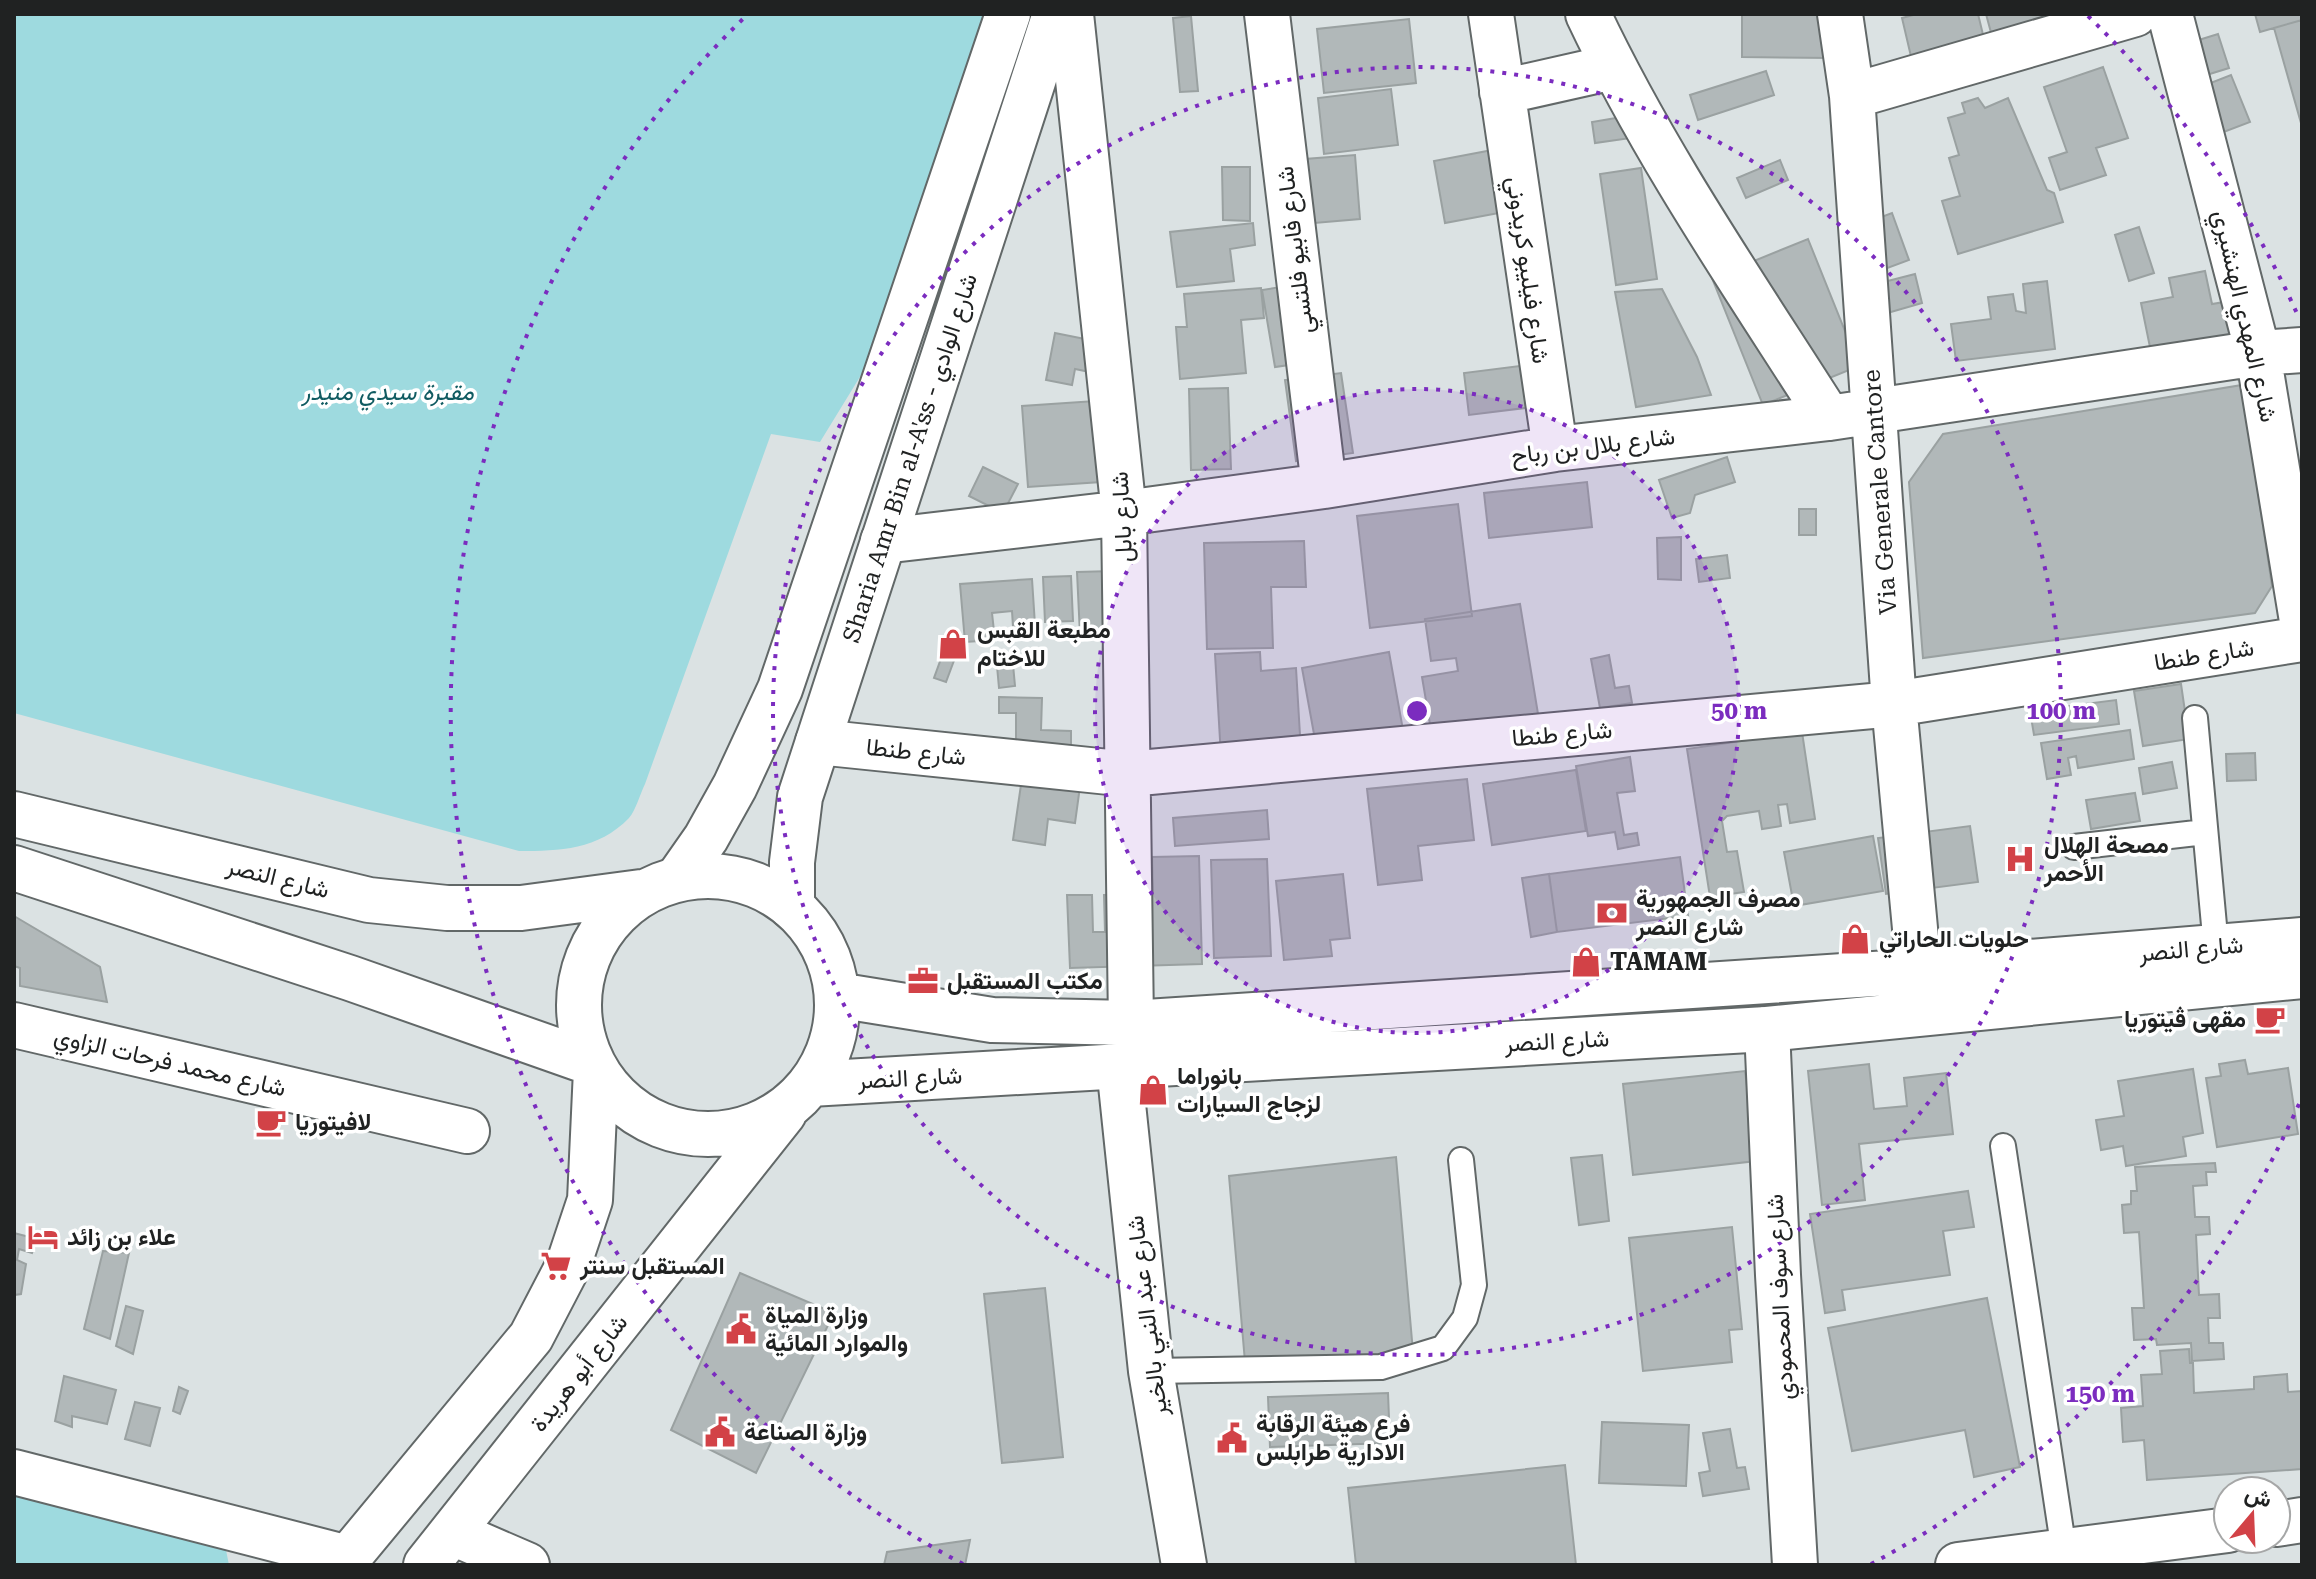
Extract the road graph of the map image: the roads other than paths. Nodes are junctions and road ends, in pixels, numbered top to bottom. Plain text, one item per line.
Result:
1 (1008, 14) edge
2 (1055, 14) edge
3 (1071, 14) edge
4 (1267, 14) edge
5 (1491, 14) edge
6 (1588, 14) edge
7 (1840, 14) edge
8 (2135, 14) edge
9 (2170, 14) edge
10 (1613, 67) junction
11 (1502, 92) junction
12 (1852, 96) junction
13 (2302, 350) edge
14 (2258, 353) junction
15 (1875, 410) junction
16 (1829, 418) junction
17 (1555, 449) junction
18 (1324, 486) junction
19 (1124, 513) junction
20 (883, 541) junction
21 (2302, 621) edge
22 (2302, 639) edge
23 (1894, 704) junction
24 (2195, 718) dead end
25 (818, 742) junction
26 (1128, 774) junction
27 (14, 814) edge
28 (2205, 832) junction
29 (2074, 847) dead end
30 (14, 868) edge
31 (660, 885) junction
32 (792, 907) junction
33 (2302, 940) edge
34 (2216, 947) junction
35 (1919, 971) junction
36 (2302, 976) edge
37 (837, 995) junction
38 (1131, 1023) junction
39 (14, 1025) edge
40 (1767, 1029) junction
41 (594, 1066) junction
42 (1119, 1066) junction
43 (800, 1094) junction
44 (467, 1131) dead end
45 (2003, 1146) dead end
46 (1461, 1160) dead end
47 (1151, 1371) junction
48 (14, 1472) edge
49 (2212, 1532) edge
50 (439, 1549) edge
51 (2064, 1551) junction
52 (511, 1561) edge
53 (345, 1562) edge
54 (1184, 1565) edge
55 (1795, 1565) edge
56 (1958, 1565) edge

1 - 31 main road, Sharia Amr Bin al-A'ss - شارع الوادي
2 - 20 main road, Sharia Amr Bin al-A'ss - شارع الوادي
3 - 19 main road, شارع بابل
4 - 18 main road, شارع فابيو فلتسي
5 - 11 main road, شارع فيليبو كريدوني
6 - 10 main road
7 - 12 main road, Via Generale Cantore
8 - 12 main road
9 - 14 main road, شارع المهدي الهنشيري
10 - 11 main road
10 - 16 main road
11 - 17 main road, شارع فيليبو كريدوني
12 - 15 main road, Via Generale Cantore
13 - 14 main road, شارع بلال بن رباح
14 - 15 main road, شارع بلال بن رباح
14 - 21 main road, شارع المهدي الهنشيري
15 - 16 main road, شارع بلال بن رباح
15 - 23 main road, Via Generale Cantore
16 - 17 main road, شارع بلال بن رباح
17 - 18 main road, شارع بلال بن رباح
18 - 19 main road, شارع بلال بن رباح
19 - 20 main road, شارع بلال بن رباح
19 - 26 main road, شارع بابل
20 - 25 main road, Sharia Amr Bin al-A'ss - شارع الوادي
22 - 23 main road, شارع طنطا
23 - 26 main road, شارع طنطا
23 - 35 main road, Via Generale Cantore
24 - 28 lane
25 - 26 main road, شارع طنطا
25 - 32 main road, Sharia Amr Bin al-A'ss - شارع الوادي
26 - 38 main road, شارع بابل
27 - 31 main road, شارع النصر
28 - 29 lane
28 - 34 lane
30 - 41 main road
31 - 32 main road
31 - 41 main road
32 - 37 main road
33 - 34 main road, شارع النصر
34 - 35 main road, شارع النصر
35 - 38 main road, شارع النصر
36 - 40 main road, شارع النصر
37 - 38 main road, شارع النصر
37 - 43 main road
39 - 44 main road, شارع محمد فرحات الزاوي
40 - 42 main road, شارع النصر
40 - 55 main road, شارع سوف المحمودي
41 - 43 main road
41 - 53 main road
42 - 43 main road, شارع النصر
42 - 47 main road, شارع عبد النبي بالخير
43 - 50 main road, شارع أبو هريدة
45 - 51 lane
46 - 47 lane
47 - 54 main road, شارع عبد النبي بالخير
48 - 53 main road
49 - 51 main road
50 - 52 main road
51 - 56 main road

